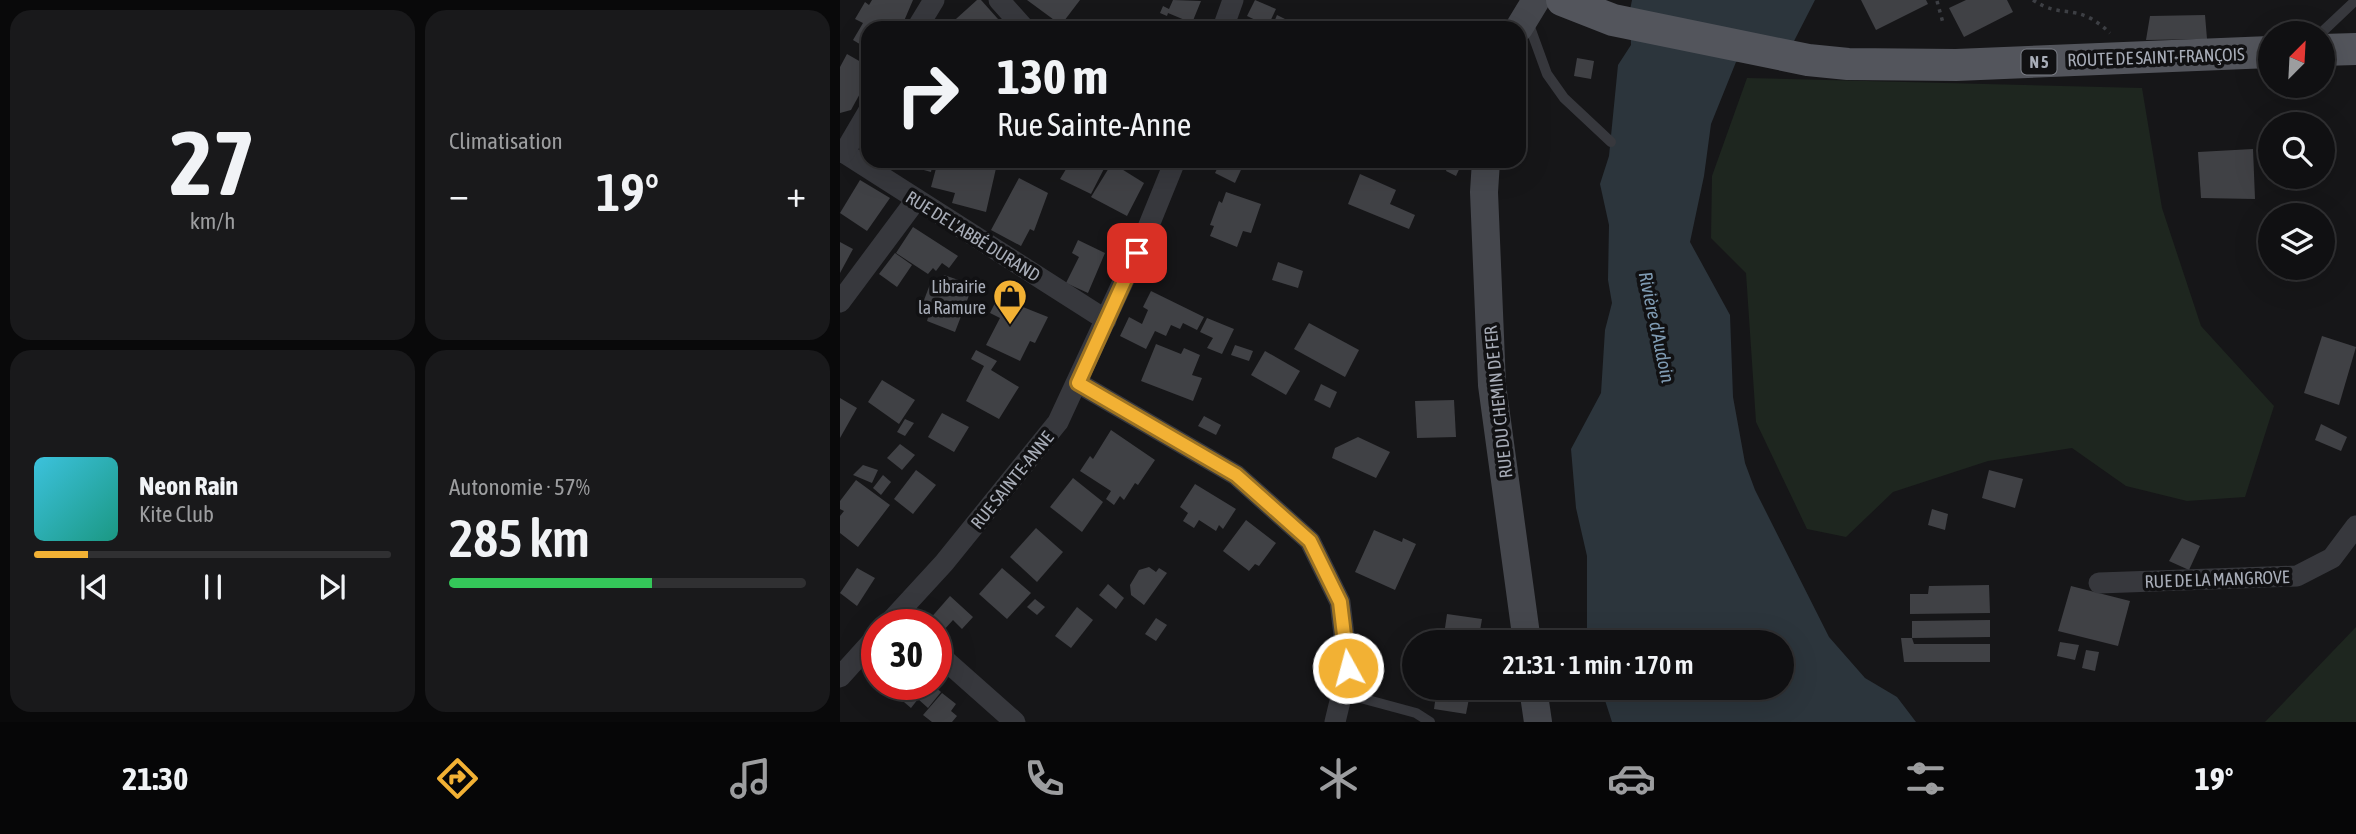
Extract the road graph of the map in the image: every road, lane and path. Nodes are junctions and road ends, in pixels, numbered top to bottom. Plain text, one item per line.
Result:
1 (934, 0) edge
2 (999, 0) edge
3 (1233, 0) edge
4 (1562, 0) edge
5 (1938, 0) edge
6 (2033, 0) edge
7 (2356, 0) edge
8 (1527, 15) edge
9 (921, 21) edge
10 (1018, 21) edge
11 (1226, 21) edge
12 (2334, 21) edge
13 (1943, 23) dead end
14 (2356, 49) edge
15 (2335, 50) edge
16 (2258, 53) edge
17 (2126, 59) junction
18 (861, 122) edge
19 (1611, 142) dead end
20 (842, 151) edge
21 (861, 164) edge
22 (868, 168) edge
23 (1172, 168) edge
24 (1486, 168) edge
25 (916, 200) junction
26 (840, 302) edge
27 (1105, 320) junction
28 (1078, 383) junction
29 (2356, 526) edge
30 (2099, 583) dead end
31 (907, 609) edge
32 (1525, 630) edge
33 (861, 654) edge
34 (952, 666) edge
35 (840, 677) edge
36 (1342, 693) junction
37 (1535, 700) edge
38 (1015, 722) edge
39 (1335, 722) edge
40 (1430, 722) edge
41 (1538, 722) edge

1 - 9 street
2 - 10 street
3 - 11 street
4 - 17 main road, ROUTE DE SAINT-FRANÇOIS / N 5
5 - 13 path
6 - 17 path
7 - 12 lane
8 - 19 lane
14 - 15 main road
16 - 17 main road, ROUTE DE SAINT-FRANÇOIS / N 5
18 - 20 street
20 - 21 street, RUE DE L'ABBÉ DURAND
22 - 25 street, RUE DE L'ABBÉ DURAND
23 - 27 street, RUE SAINTE-ANNE
24 - 32 main road, RUE DU CHEMIN DE FER
25 - 26 street
25 - 27 street, RUE DE L'ABBÉ DURAND
27 - 28 street, RUE SAINTE-ANNE
28 - 31 street, RUE SAINTE-ANNE
28 - 36 street
29 - 30 street, RUE DE LA MANGROVE
33 - 35 street
34 - 38 street
36 - 39 street
36 - 40 lane
37 - 41 main road

